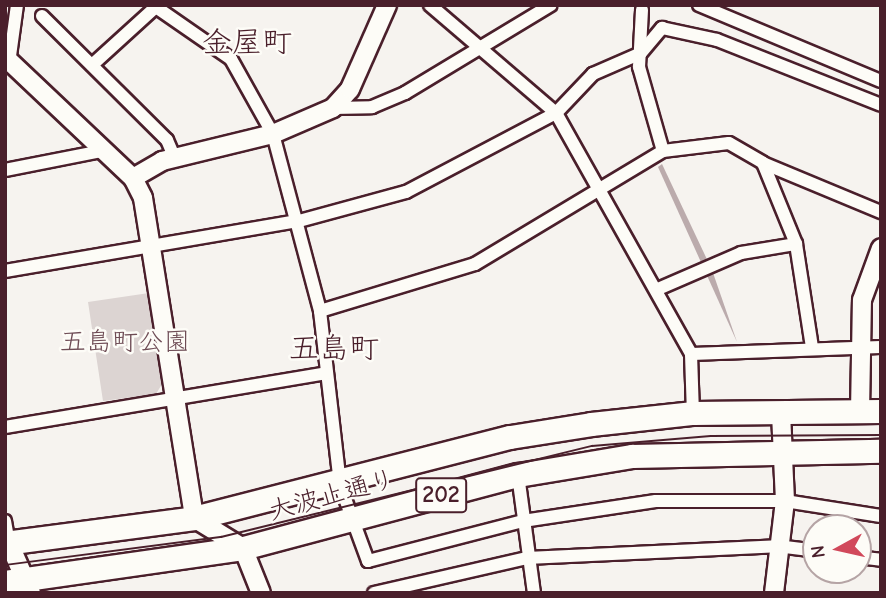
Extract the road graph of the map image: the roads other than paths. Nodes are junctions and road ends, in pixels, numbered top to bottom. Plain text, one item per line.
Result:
1 (18, 5) edge
2 (387, 5) edge
3 (430, 5) edge
4 (551, 5) edge
5 (699, 5) edge
6 (156, 6) edge
7 (642, 10) dead end
8 (42, 16) dead end
9 (482, 47) junction
10 (640, 53) junction
11 (8, 56) edge
12 (92, 65) junction
13 (881, 81) edge
14 (881, 105) edge
15 (333, 108) junction
16 (556, 113) junction
17 (273, 134) junction
18 (102, 151) junction
19 (663, 151) junction
20 (175, 159) junction
21 (763, 163) junction
22 (5, 170) edge
23 (133, 178) junction
24 (600, 193) junction
25 (881, 212) edge
26 (299, 221) junction
27 (796, 244) junction
28 (151, 246) junction
29 (881, 248) edge
30 (5, 271) edge
31 (658, 289) junction
32 (320, 311) junction
33 (813, 347) junction
34 (859, 347) junction
35 (881, 348) edge
36 (691, 354) junction
37 (327, 373) junction
38 (176, 399) junction
39 (871, 411) edge
40 (693, 412) junction
41 (781, 412) junction
42 (5, 427) edge
43 (782, 450) junction
44 (881, 452) edge
45 (518, 475) junction
46 (340, 485) junction
47 (785, 501) junction
48 (881, 516) edge
49 (194, 518) junction
50 (355, 520) junction
51 (523, 521) junction
52 (6, 536) edge
53 (776, 546) junction
54 (243, 548) junction
55 (802, 549) edge
56 (527, 558) junction
57 (20, 584) edge
58 (261, 593) edge
59 (374, 593) edge
60 (534, 593) edge
61 (774, 593) edge

1 - 11 street
2 - 15 street
3 - 9 street
4 - 9 street
5 - 13 street
6 - 12 street
6 - 17 street
7 - 10 street
8 - 12 street
9 - 15 street
9 - 16 street
10 - 14 street
10 - 16 street
10 - 19 street
11 - 18 street
12 - 20 street
15 - 17 street
16 - 24 street
16 - 26 street
17 - 20 street
17 - 26 street
18 - 22 street
18 - 23 street
19 - 21 street
19 - 24 street
20 - 23 street
21 - 25 street
21 - 27 street
23 - 28 street
24 - 31 street
24 - 32 street
26 - 28 street
26 - 32 street
27 - 31 street
27 - 33 street
28 - 30 street
28 - 38 street
29 - 34 street
31 - 36 street
32 - 37 street
33 - 34 street
33 - 36 street
34 - 35 street
34 - 39 street
36 - 40 street
37 - 38 street
37 - 46 street
38 - 42 street
38 - 49 street
39 - 41 highway, 大波止通り / 202
40 - 41 highway, 大波止通り / 202
40 - 46 highway, 大波止通り / 202
41 - 43 street
43 - 44 highway, 大波止通り / 202
43 - 45 highway, 大波止通り / 202
43 - 47 street
45 - 50 highway, 大波止通り / 202
45 - 51 street
46 - 49 highway, 大波止通り / 202
46 - 50 street
47 - 48 street
47 - 51 street
47 - 53 street
49 - 52 highway, 大波止通り / 202
49 - 54 street
50 - 51 street
50 - 54 highway, 大波止通り / 202
51 - 56 street
52 - 57 street
53 - 55 street
53 - 56 street
53 - 61 street
54 - 57 highway, 大波止通り / 202
54 - 58 street
56 - 59 street
56 - 60 street

